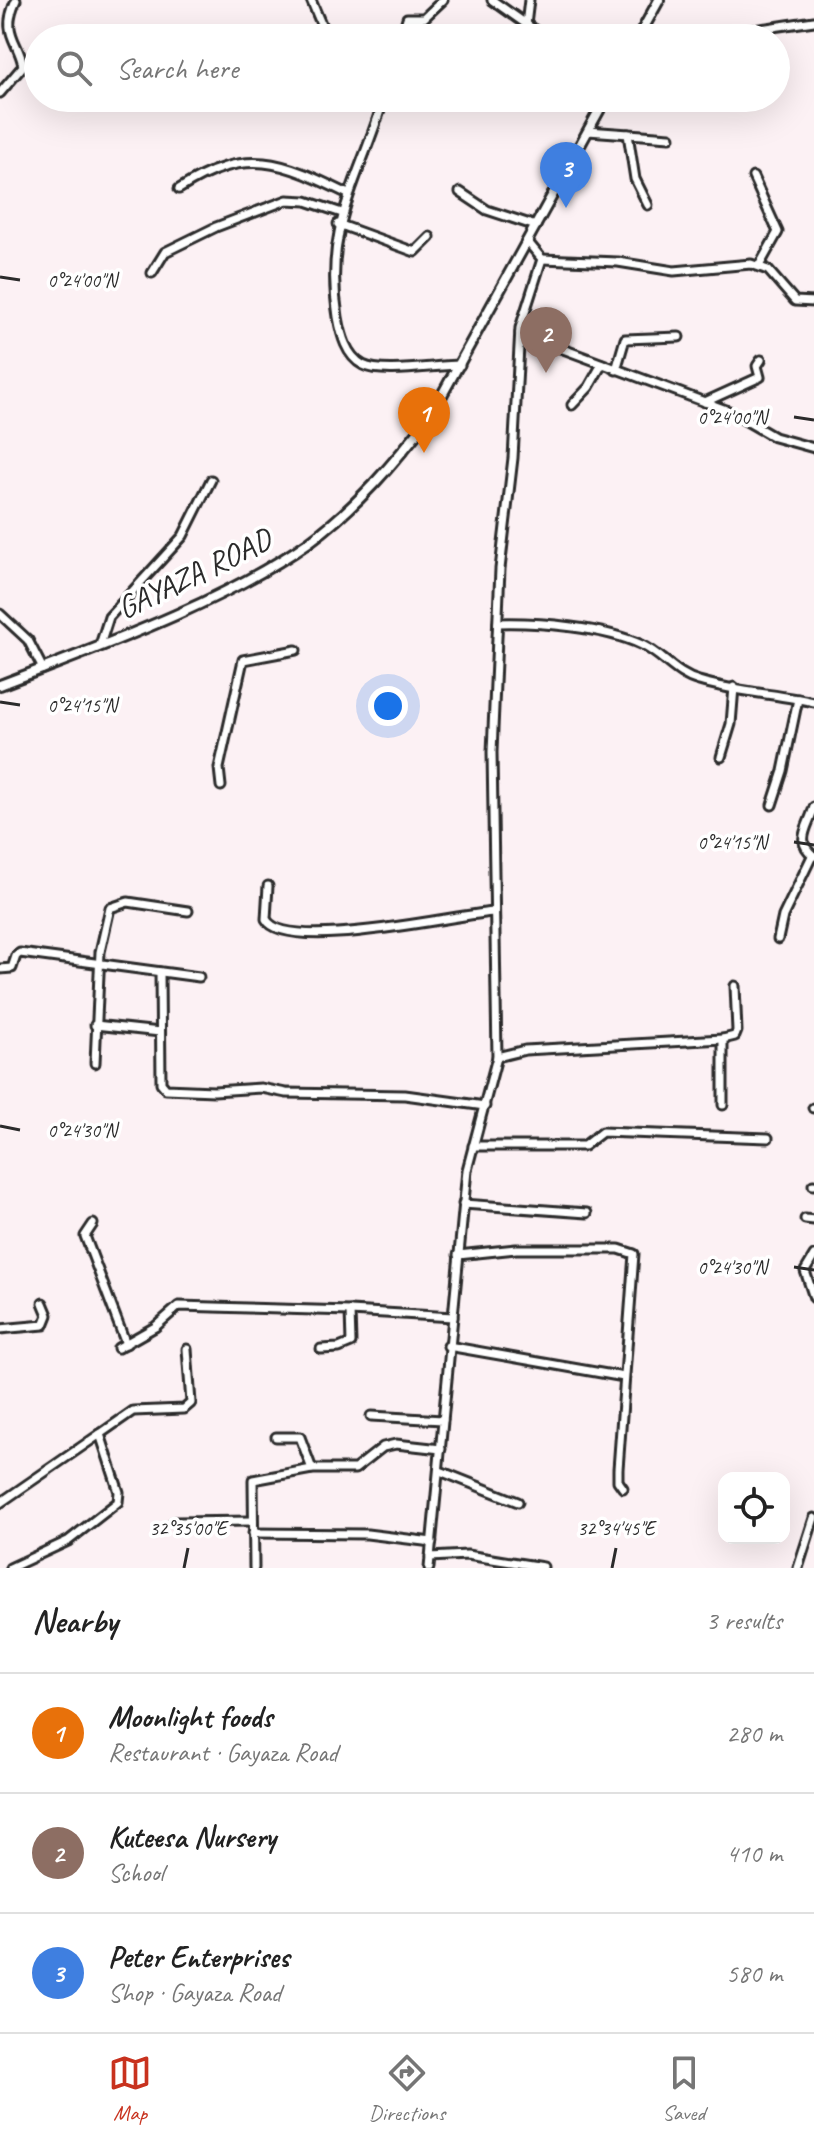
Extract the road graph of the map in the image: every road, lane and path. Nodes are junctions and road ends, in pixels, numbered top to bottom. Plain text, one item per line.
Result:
1 (16, 0) edge
2 (311, 0) edge
3 (443, 0) edge
4 (492, 0) edge
5 (529, 0) edge
6 (659, 0) edge
7 (814, 21) edge
8 (321, 24) edge
9 (405, 24) edge
10 (525, 24) edge
11 (526, 24) edge
12 (646, 24) edge
13 (790, 25) edge
14 (0, 93) edge
15 (379, 112) edge
16 (598, 112) edge
17 (588, 131) junction
18 (628, 134) junction
19 (670, 137) dead end
20 (753, 177) dead end
21 (179, 189) dead end
22 (460, 192) dead end
23 (348, 194) junction
24 (648, 205) dead end
25 (342, 213) junction
26 (338, 224) junction
27 (536, 226) junction
28 (430, 237) dead end
29 (527, 241) junction
30 (542, 259) junction
31 (759, 266) junction
32 (152, 273) dead end
33 (814, 302) edge
34 (520, 333) junction
35 (679, 337) dead end
36 (761, 360) dead end
37 (602, 364) junction
38 (460, 365) junction
39 (616, 370) junction
40 (705, 402) junction
41 (572, 405) dead end
42 (814, 448) edge
43 (211, 480) dead end
44 (0, 614) edge
45 (498, 623) junction
46 (100, 645) junction
47 (296, 650) dead end
48 (43, 669) junction
49 (0, 685) edge
50 (734, 687) junction
51 (798, 699) junction
52 (814, 702) edge
53 (721, 757) dead end
54 (221, 786) dead end
55 (772, 805) dead end
56 (814, 807) edge
57 (813, 856) edge
58 (268, 886) dead end
59 (188, 911) dead end
60 (494, 912) junction
61 (778, 939) dead end
62 (99, 965) junction
63 (0, 969) edge
64 (160, 972) junction
65 (199, 977) dead end
66 (735, 986) dead end
67 (95, 1025) junction
68 (160, 1032) junction
69 (723, 1039) junction
70 (497, 1057) junction
71 (95, 1063) dead end
72 (723, 1105) dead end
73 (485, 1106) junction
74 (768, 1138) dead end
75 (473, 1146) junction
76 (463, 1204) junction
77 (587, 1213) dead end
78 (805, 1219) dead end
79 (814, 1220) edge
80 (93, 1224) dead end
81 (458, 1255) junction
82 (814, 1256) edge
83 (814, 1298) edge
84 (43, 1303) dead end
85 (350, 1311) junction
86 (453, 1317) junction
87 (0, 1329) edge
88 (448, 1346) junction
89 (187, 1349) dead end
90 (321, 1349) dead end
91 (624, 1377) junction
92 (371, 1416) dead end
93 (443, 1420) junction
94 (100, 1434) junction
95 (276, 1437) dead end
96 (441, 1449) junction
97 (312, 1469) junction
98 (440, 1471) junction
99 (623, 1488) dead end
100 (518, 1502) dead end
101 (0, 1503) edge
102 (814, 1518) edge
103 (253, 1521) junction
104 (174, 1522) dead end
105 (253, 1533) junction
106 (432, 1542) junction
107 (430, 1557) junction
108 (543, 1567) edge
109 (10, 1568) edge
110 (254, 1568) edge
111 (429, 1568) edge
112 (798, 1568) edge

1 - 14 street
2 - 8 street
3 - 9 street
4 - 10 street
5 - 11 street
6 - 12 main road
7 - 13 street
15 - 23 street
16 - 17 main road, GAYAZA ROAD
17 - 18 street
17 - 27 main road, GAYAZA ROAD
18 - 19 street
18 - 24 street
20 - 31 street
21 - 23 street
22 - 27 street
23 - 25 street
25 - 26 street
25 - 32 street
26 - 28 street
26 - 38 street
27 - 29 main road, GAYAZA ROAD
29 - 30 street
29 - 38 main road, GAYAZA ROAD
30 - 31 street
30 - 34 street
31 - 33 street
34 - 37 street
34 - 45 street
35 - 39 street
36 - 40 street
37 - 39 street
37 - 41 street
38 - 46 main road, GAYAZA ROAD
39 - 40 street
40 - 42 street
43 - 46 street
44 - 48 street
45 - 50 street
45 - 60 street
46 - 48 main road, GAYAZA ROAD
47 - 54 street
48 - 49 main road, GAYAZA ROAD
50 - 51 street
50 - 53 street
51 - 52 street
51 - 55 street
56 - 57 street
57 - 61 street
58 - 60 street
59 - 62 street
60 - 70 street
62 - 63 street
62 - 64 street
62 - 67 street
64 - 65 street
64 - 68 street
66 - 69 street
67 - 68 street
67 - 71 street
68 - 73 street
69 - 70 street
69 - 72 street
70 - 73 street
73 - 75 street
74 - 75 street
75 - 76 street
76 - 77 street
76 - 81 street
78 - 79 street
80 - 85 street
81 - 86 street
81 - 91 street
82 - 83 street
84 - 87 street
85 - 86 street
85 - 90 street
86 - 88 street
88 - 91 street
88 - 93 street
89 - 94 street
91 - 99 street
92 - 93 street
93 - 96 street
94 - 101 street
94 - 109 street
95 - 97 street
96 - 97 street
96 - 98 street
97 - 103 street
98 - 100 street
98 - 106 street
102 - 112 street
103 - 104 street
103 - 105 street
105 - 106 street
105 - 110 street
106 - 107 street
107 - 108 street
107 - 111 street

